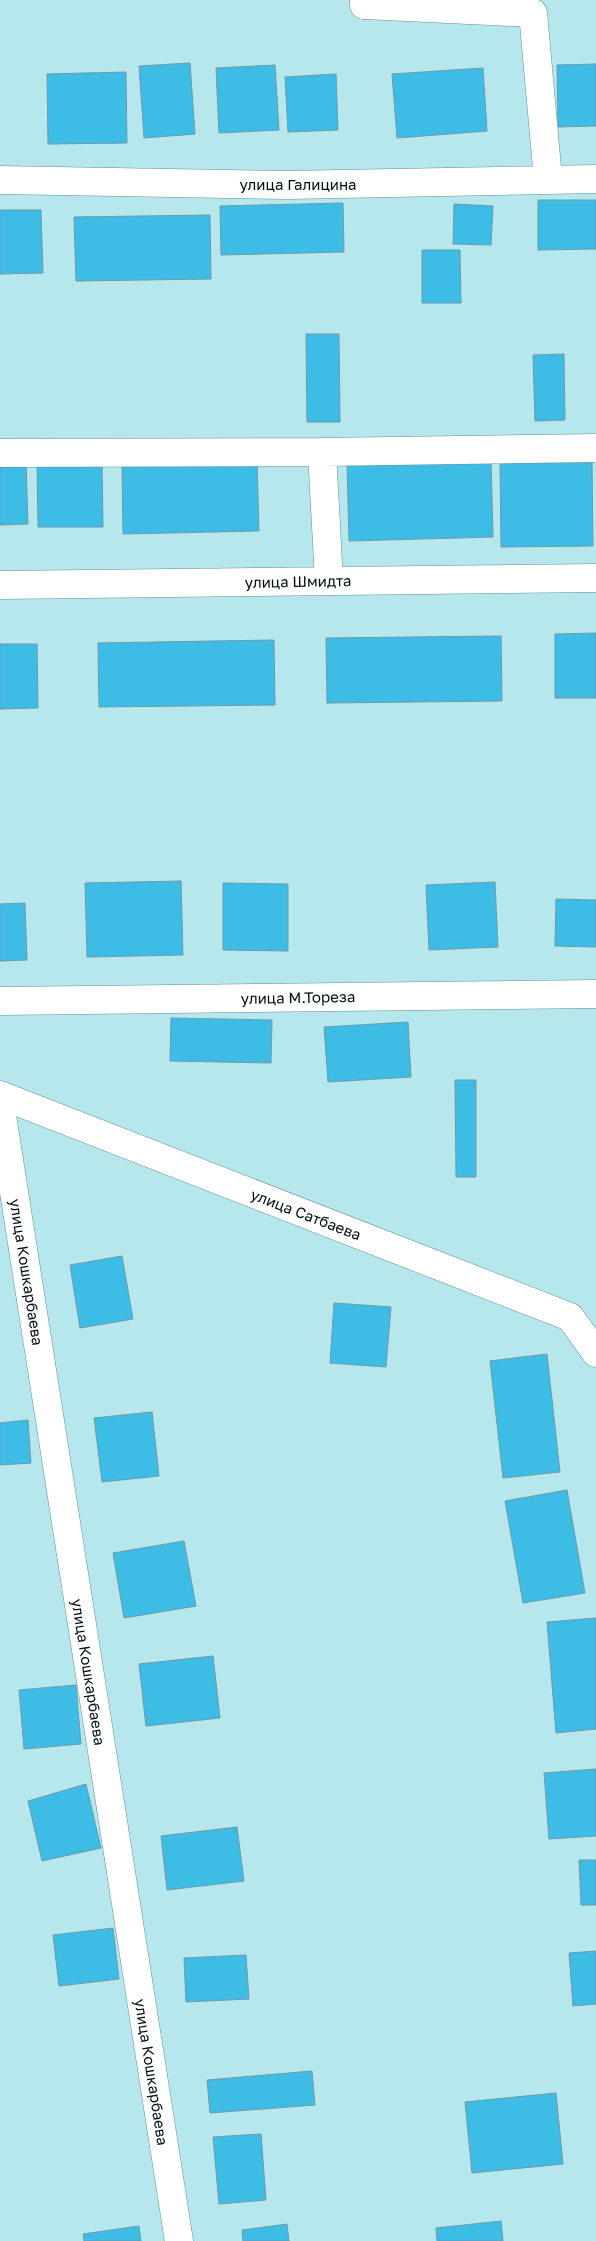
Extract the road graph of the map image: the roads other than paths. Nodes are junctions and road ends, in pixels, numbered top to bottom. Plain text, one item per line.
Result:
1 (364, 0) edge
2 (548, 179) junction
3 (596, 179) edge
4 (0, 180) edge
5 (596, 448) edge
6 (322, 452) junction
7 (0, 453) edge
8 (596, 578) edge
9 (330, 581) junction
10 (0, 584) edge
11 (596, 994) edge
12 (0, 1001) edge
13 (0, 1095) edge
14 (0, 1103) edge
15 (596, 1353) edge
16 (179, 2241) edge

1 - 2 street
2 - 3 street, улица Галицина
2 - 4 street, улица Галицина
5 - 6 street
6 - 7 street
6 - 9 street
8 - 9 street, улица Шмидта
9 - 10 street, улица Шмидта
11 - 12 street, улица М.Тореза
13 - 15 street, улица Сатбаева
14 - 16 street, улица Кошкарбаева

